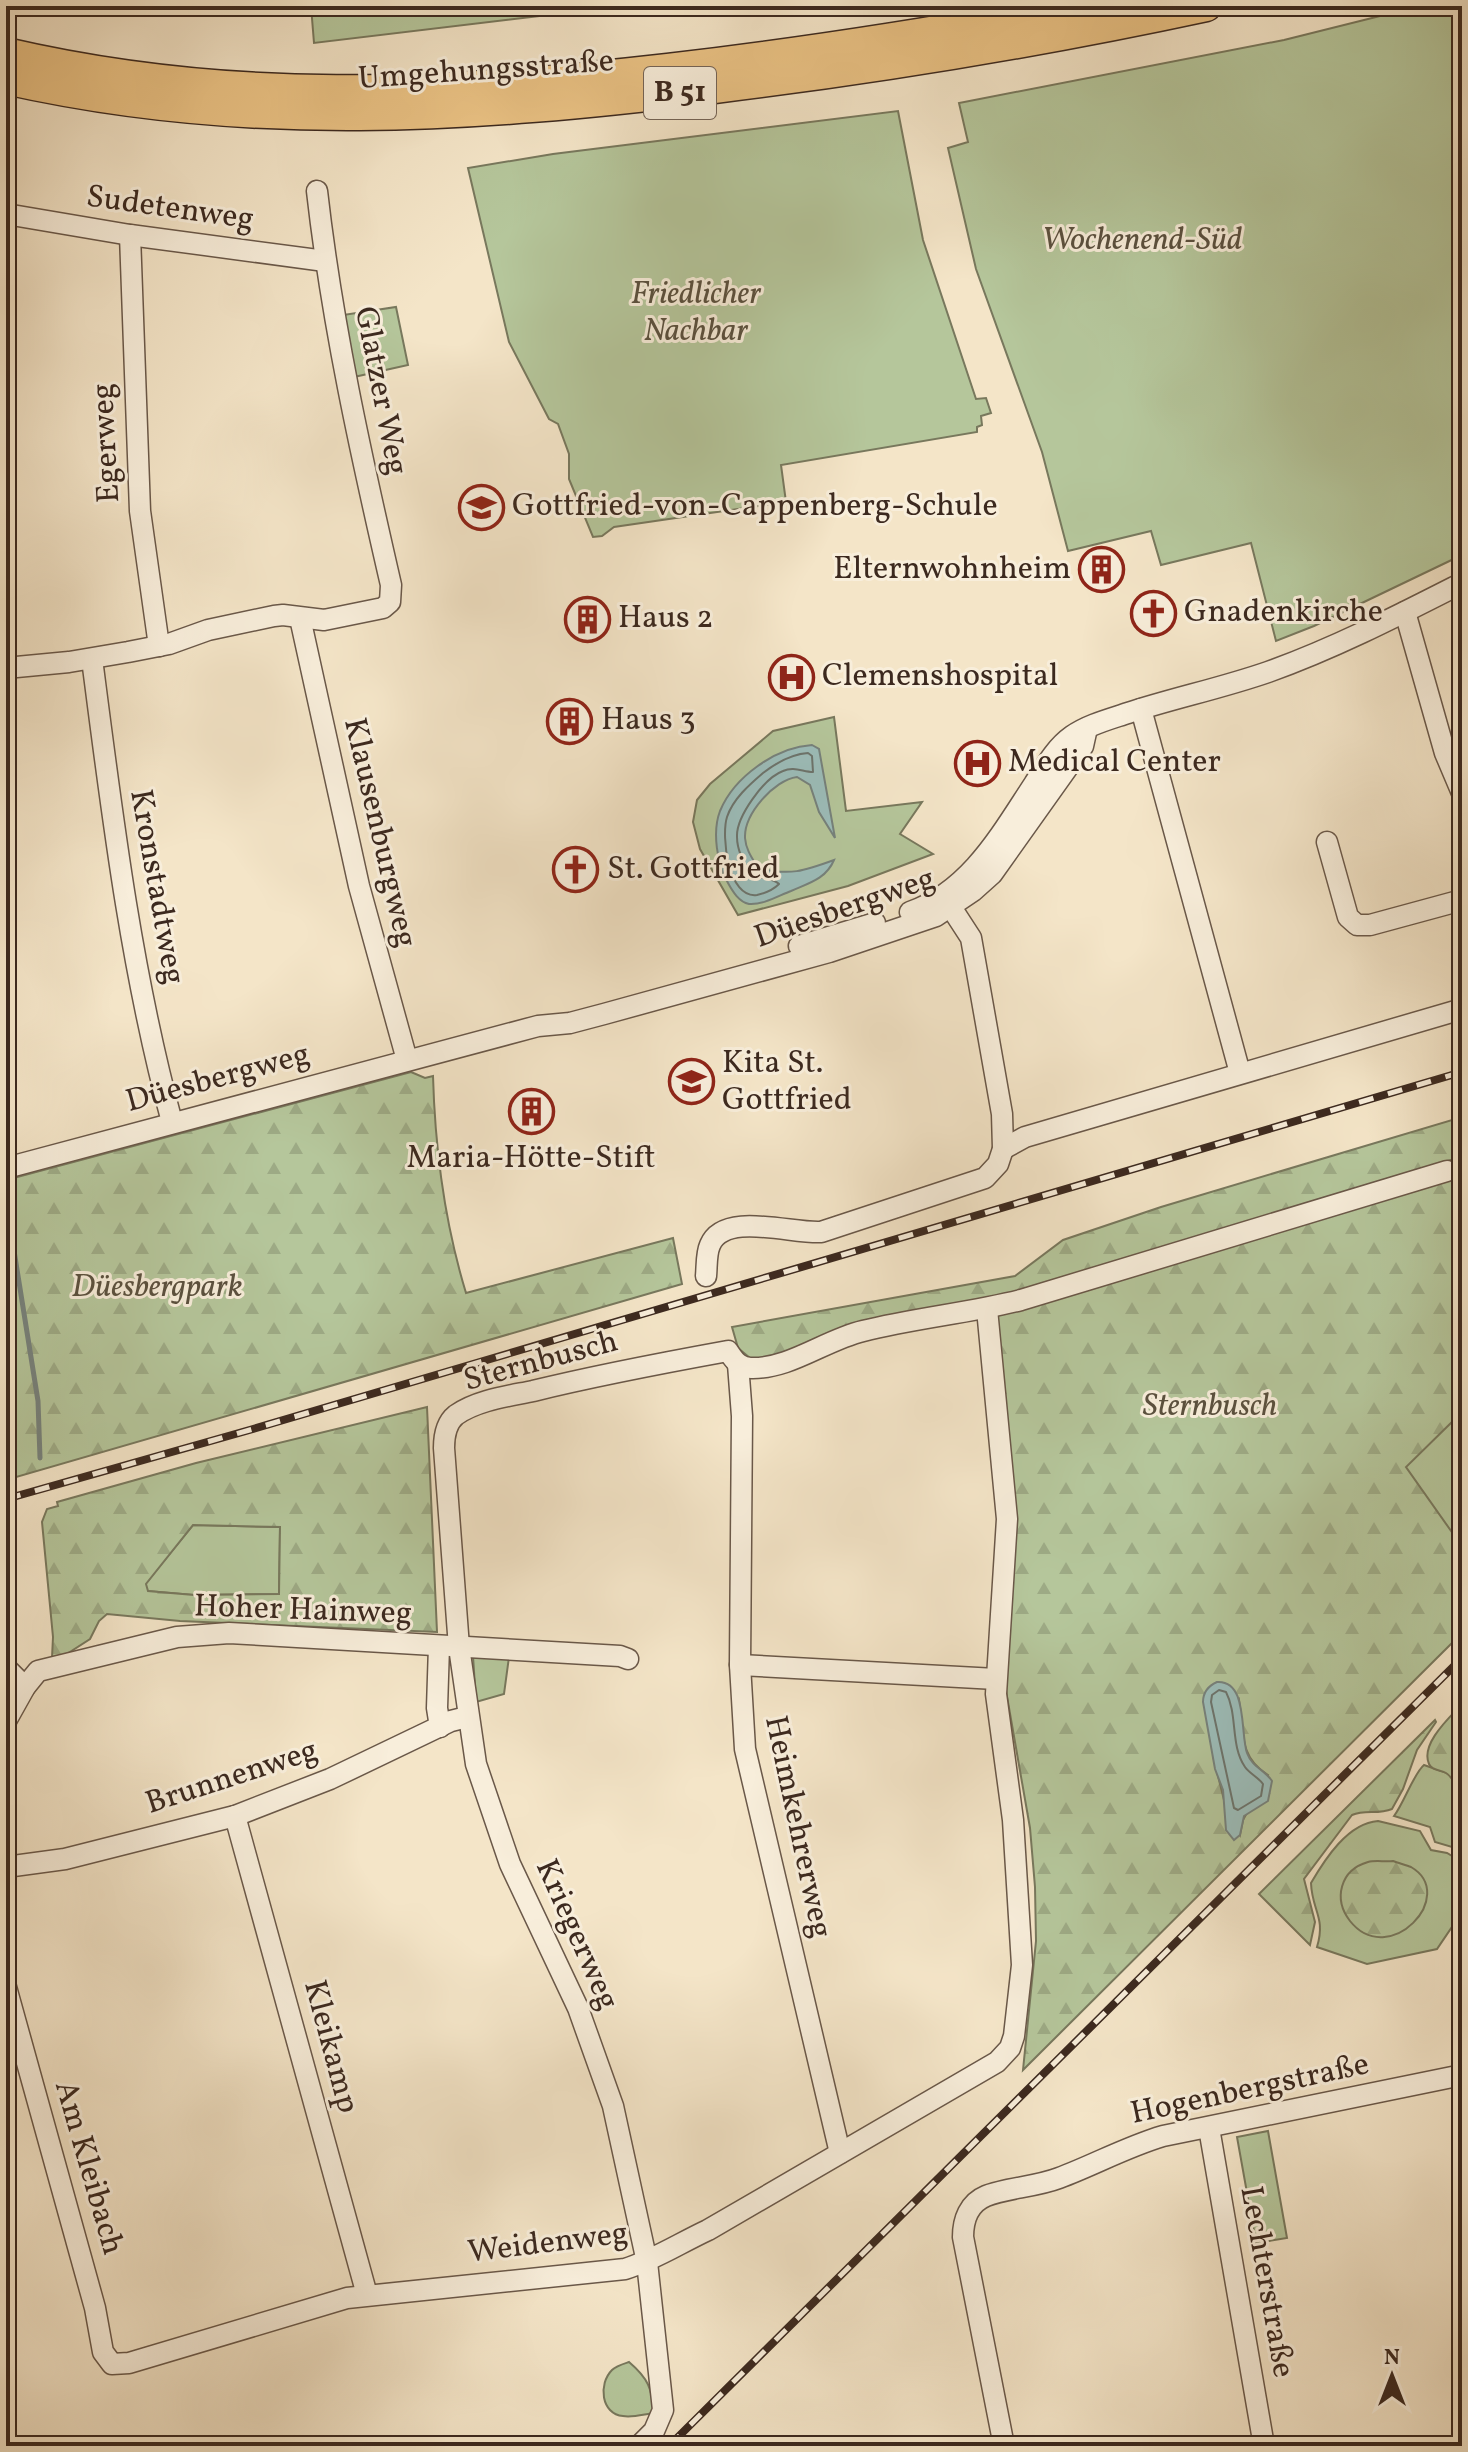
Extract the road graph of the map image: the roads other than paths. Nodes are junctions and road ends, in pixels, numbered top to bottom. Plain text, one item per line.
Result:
1 (1081, 6) edge
2 (1206, 6) edge
3 (6, 53) edge
4 (6, 79) edge
5 (317, 191) dead end
6 (6, 214) edge
7 (130, 235) junction
8 (325, 261) junction
9 (1462, 583) edge
10 (1405, 612) junction
11 (300, 618) junction
12 (159, 646) junction
13 (92, 659) junction
14 (6, 668) edge
15 (1141, 709) junction
16 (1462, 793) edge
17 (1327, 842) dead end
18 (1462, 900) edge
19 (948, 901) junction
20 (1462, 1009) edge
21 (407, 1060) junction
22 (1240, 1073) junction
23 (172, 1122) junction
24 (1003, 1149) junction
25 (6, 1168) edge
26 (1447, 1171) dead end
27 (706, 1276) dead end
28 (987, 1309) junction
29 (738, 1364) junction
30 (444, 1438) joint
31 (449, 1647) junction
32 (628, 1659) dead end
33 (740, 1665) junction
34 (6, 1668) edge
35 (996, 1679) junction
36 (25, 1687) junction
37 (467, 1717) junction
38 (6, 1721) edge
39 (440, 1727) junction
40 (235, 1816) junction
41 (6, 1867) edge
42 (6, 1987) edge
43 (1462, 2075) edge
44 (1209, 2128) junction
45 (840, 2153) junction
46 (647, 2262) junction
47 (367, 2295) junction
48 (112, 2364) joint
49 (639, 2446) edge
50 (1004, 2446) edge
51 (1264, 2446) edge

1 - 3 highway, Umgehungsstraße / B 51
2 - 4 highway, Umgehungsstraße / B 51
5 - 8 street, Glatzer Weg
6 - 7 street, Sudetenweg
7 - 8 street, Sudetenweg
7 - 12 street, Egerweg
8 - 11 street, Glatzer Weg
9 - 10 street, Düesbergweg
10 - 15 street, Düesbergweg
10 - 16 street
11 - 12 street
11 - 21 street, Klausenburgweg
12 - 13 street
13 - 14 street
13 - 23 street, Kronstadtweg
15 - 19 street, Düesbergweg
15 - 22 street
17 - 18 street
19 - 21 street, Düesbergweg
19 - 24 street
20 - 22 street
21 - 23 street, Düesbergweg
22 - 24 street
23 - 25 street, Düesbergweg
24 - 27 street
26 - 28 street, Sternbusch
28 - 29 street, Sternbusch
28 - 35 street
29 - 30 street, Sternbusch
29 - 33 street, Heimkehrerweg
30 - 31 street, Kriegerweg
31 - 32 street, Hoher Hainweg
31 - 36 street, Hoher Hainweg
31 - 37 street, Kriegerweg
31 - 39 street
33 - 35 street
33 - 45 street, Heimkehrerweg
34 - 36 street
35 - 45 street, Weidenweg
36 - 38 street, Hoher Hainweg
37 - 39 street, Brunnenweg
37 - 46 street, Kriegerweg
39 - 40 street, Brunnenweg
40 - 41 street, Brunnenweg
40 - 47 street, Kleikamp
42 - 48 street, Am Kleibach
43 - 44 street, Hogenbergstraße
44 - 50 street, Hogenbergstraße
44 - 51 street, Lechterstraße
45 - 46 street, Weidenweg
46 - 47 street, Weidenweg
46 - 49 street, Kriegerweg
47 - 48 street, Weidenweg

